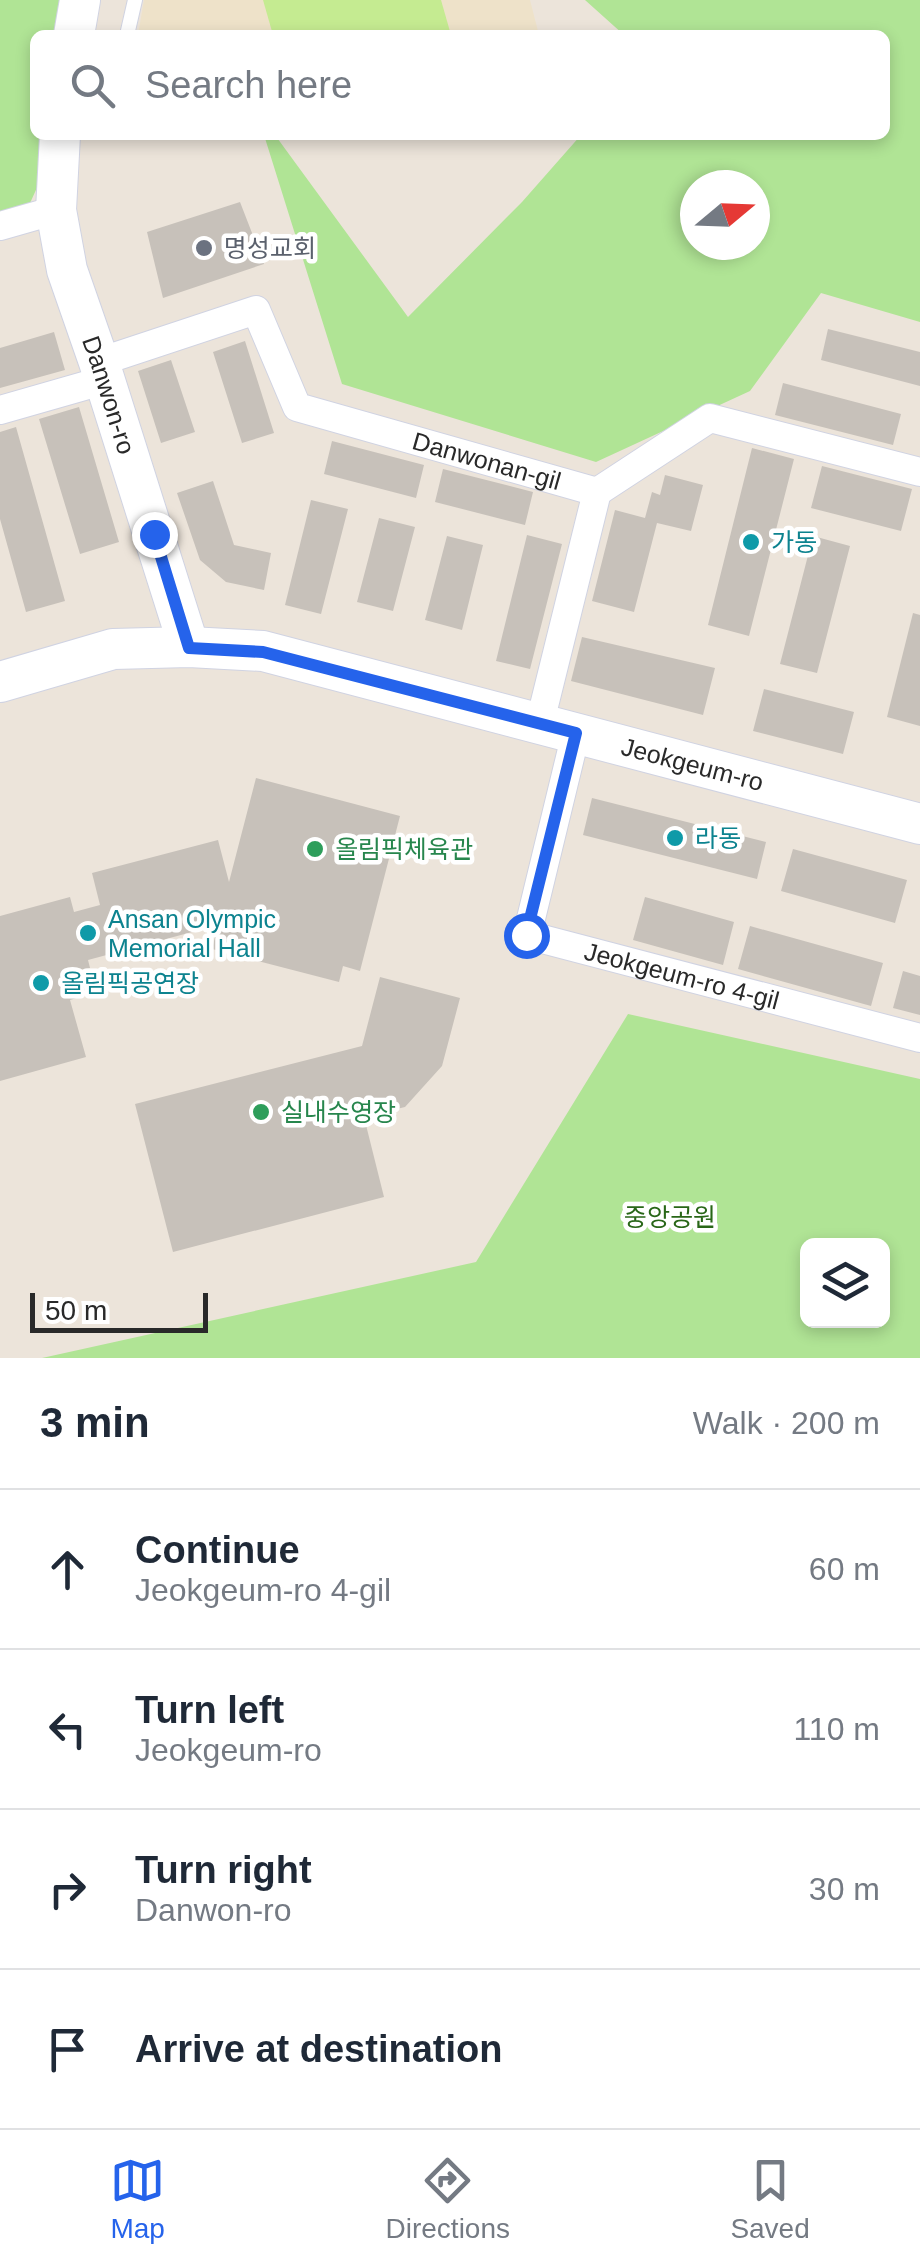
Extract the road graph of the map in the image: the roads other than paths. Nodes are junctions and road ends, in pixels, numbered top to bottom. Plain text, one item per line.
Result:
1 (80, 0) edge
2 (135, 0) edge
3 (75, 30) edge
4 (128, 30) edge
5 (60, 140) edge
6 (56, 210) junction
7 (0, 226) edge
8 (102, 371) junction
9 (0, 410) edge
10 (920, 472) edge
11 (597, 492) junction
12 (189, 648) junction
13 (0, 682) edge
14 (558, 728) junction
15 (920, 824) edge
16 (920, 1038) edge

1 - 3 street
2 - 4 lane
5 - 6 street, Danwon-ro
6 - 7 street
6 - 8 street, Danwon-ro
8 - 9 street
8 - 11 street, Danwonan-gil
8 - 12 street, Danwon-ro
10 - 11 street
11 - 14 street
12 - 13 street, Jeokgeum-ro
12 - 14 street, Jeokgeum-ro
14 - 15 street, Jeokgeum-ro
14 - 16 street, Jeokgeum-ro 4-gil

